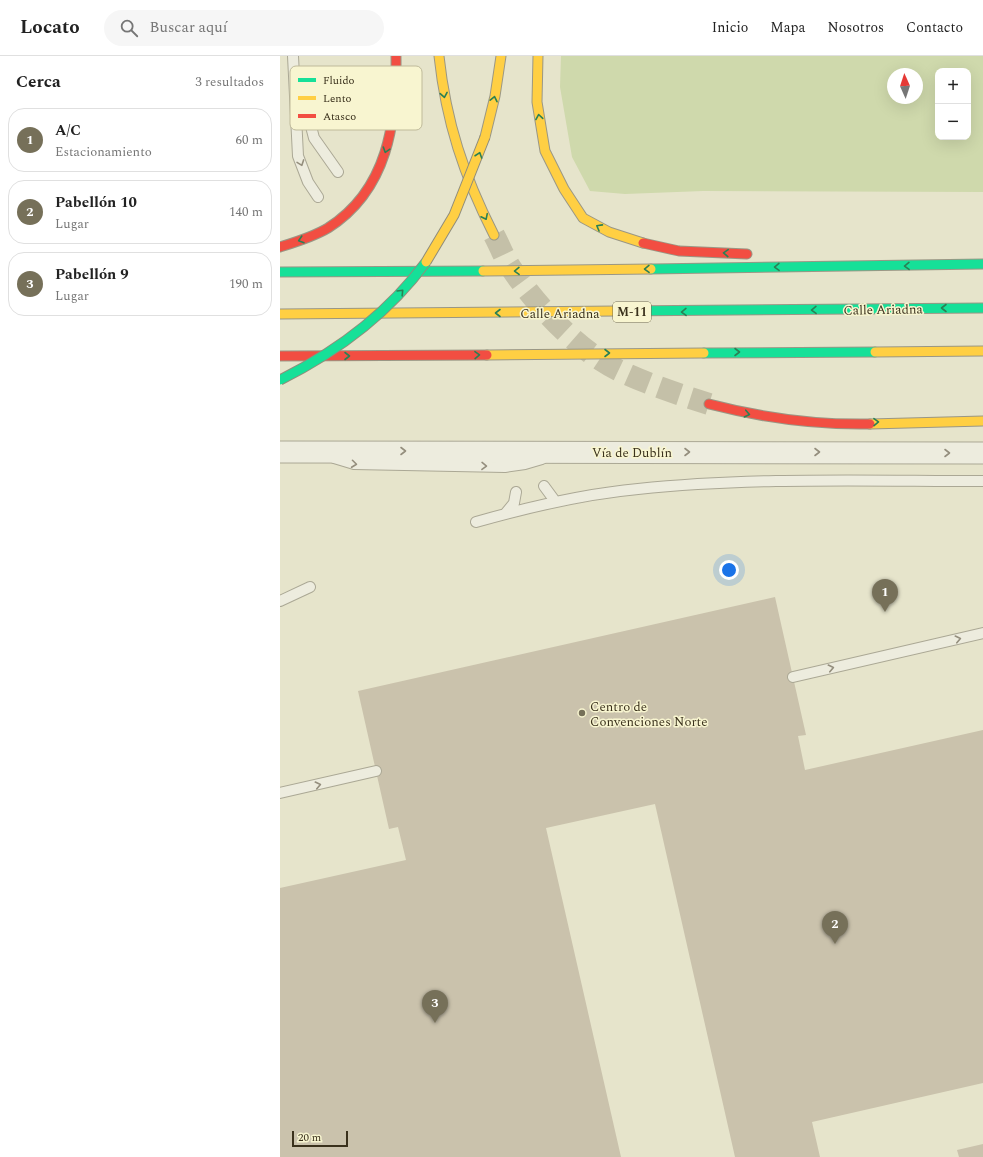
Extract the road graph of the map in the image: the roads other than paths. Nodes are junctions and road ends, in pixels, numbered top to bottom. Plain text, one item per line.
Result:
1 (293, 56) edge
2 (439, 56) edge
3 (501, 56) edge
4 (538, 56) edge
5 (294, 66) edge
6 (296, 66) edge
7 (297, 130) edge
8 (312, 130) edge
9 (392, 130) edge
10 (338, 172) dead end
11 (318, 197) dead end
12 (494, 235) tunnel mouth
13 (280, 247) edge
14 (754, 254) dead end
15 (895, 256) dead end
16 (978, 265) edge
17 (280, 272) edge
18 (983, 308) edge
19 (280, 314) edge
20 (983, 350) edge
21 (280, 356) edge
22 (280, 380) edge
23 (709, 404) tunnel mouth
24 (983, 421) edge
25 (280, 452) edge
26 (983, 453) edge
27 (983, 481) edge
28 (544, 486) dead end
29 (516, 492) dead end
30 (555, 501) junction
31 (505, 514) junction
32 (476, 522) dead end
33 (310, 587) dead end
34 (280, 601) edge
35 (983, 633) edge
36 (793, 677) dead end
37 (376, 771) dead end
38 (280, 793) edge

1 -> 5 lane
1 - 6 lane
2 -> 12 main road
22 -> 3 main road, bridge
14 -> 4 main road
7 -> 11 lane
8 - 10 lane
9 -> 13 main road
15 - 16 main road
16 -> 17 main road
18 -> 19 main road, Calle Ariadna / M-11
21 -> 20 main road
23 -> 24 main road
25 -> 26 street, Vía de Dublín
27 - 30 lane
28 - 30 lane
29 - 31 lane
30 - 31 lane
31 - 32 lane
33 - 34 lane
36 -> 35 lane
38 -> 37 lane

